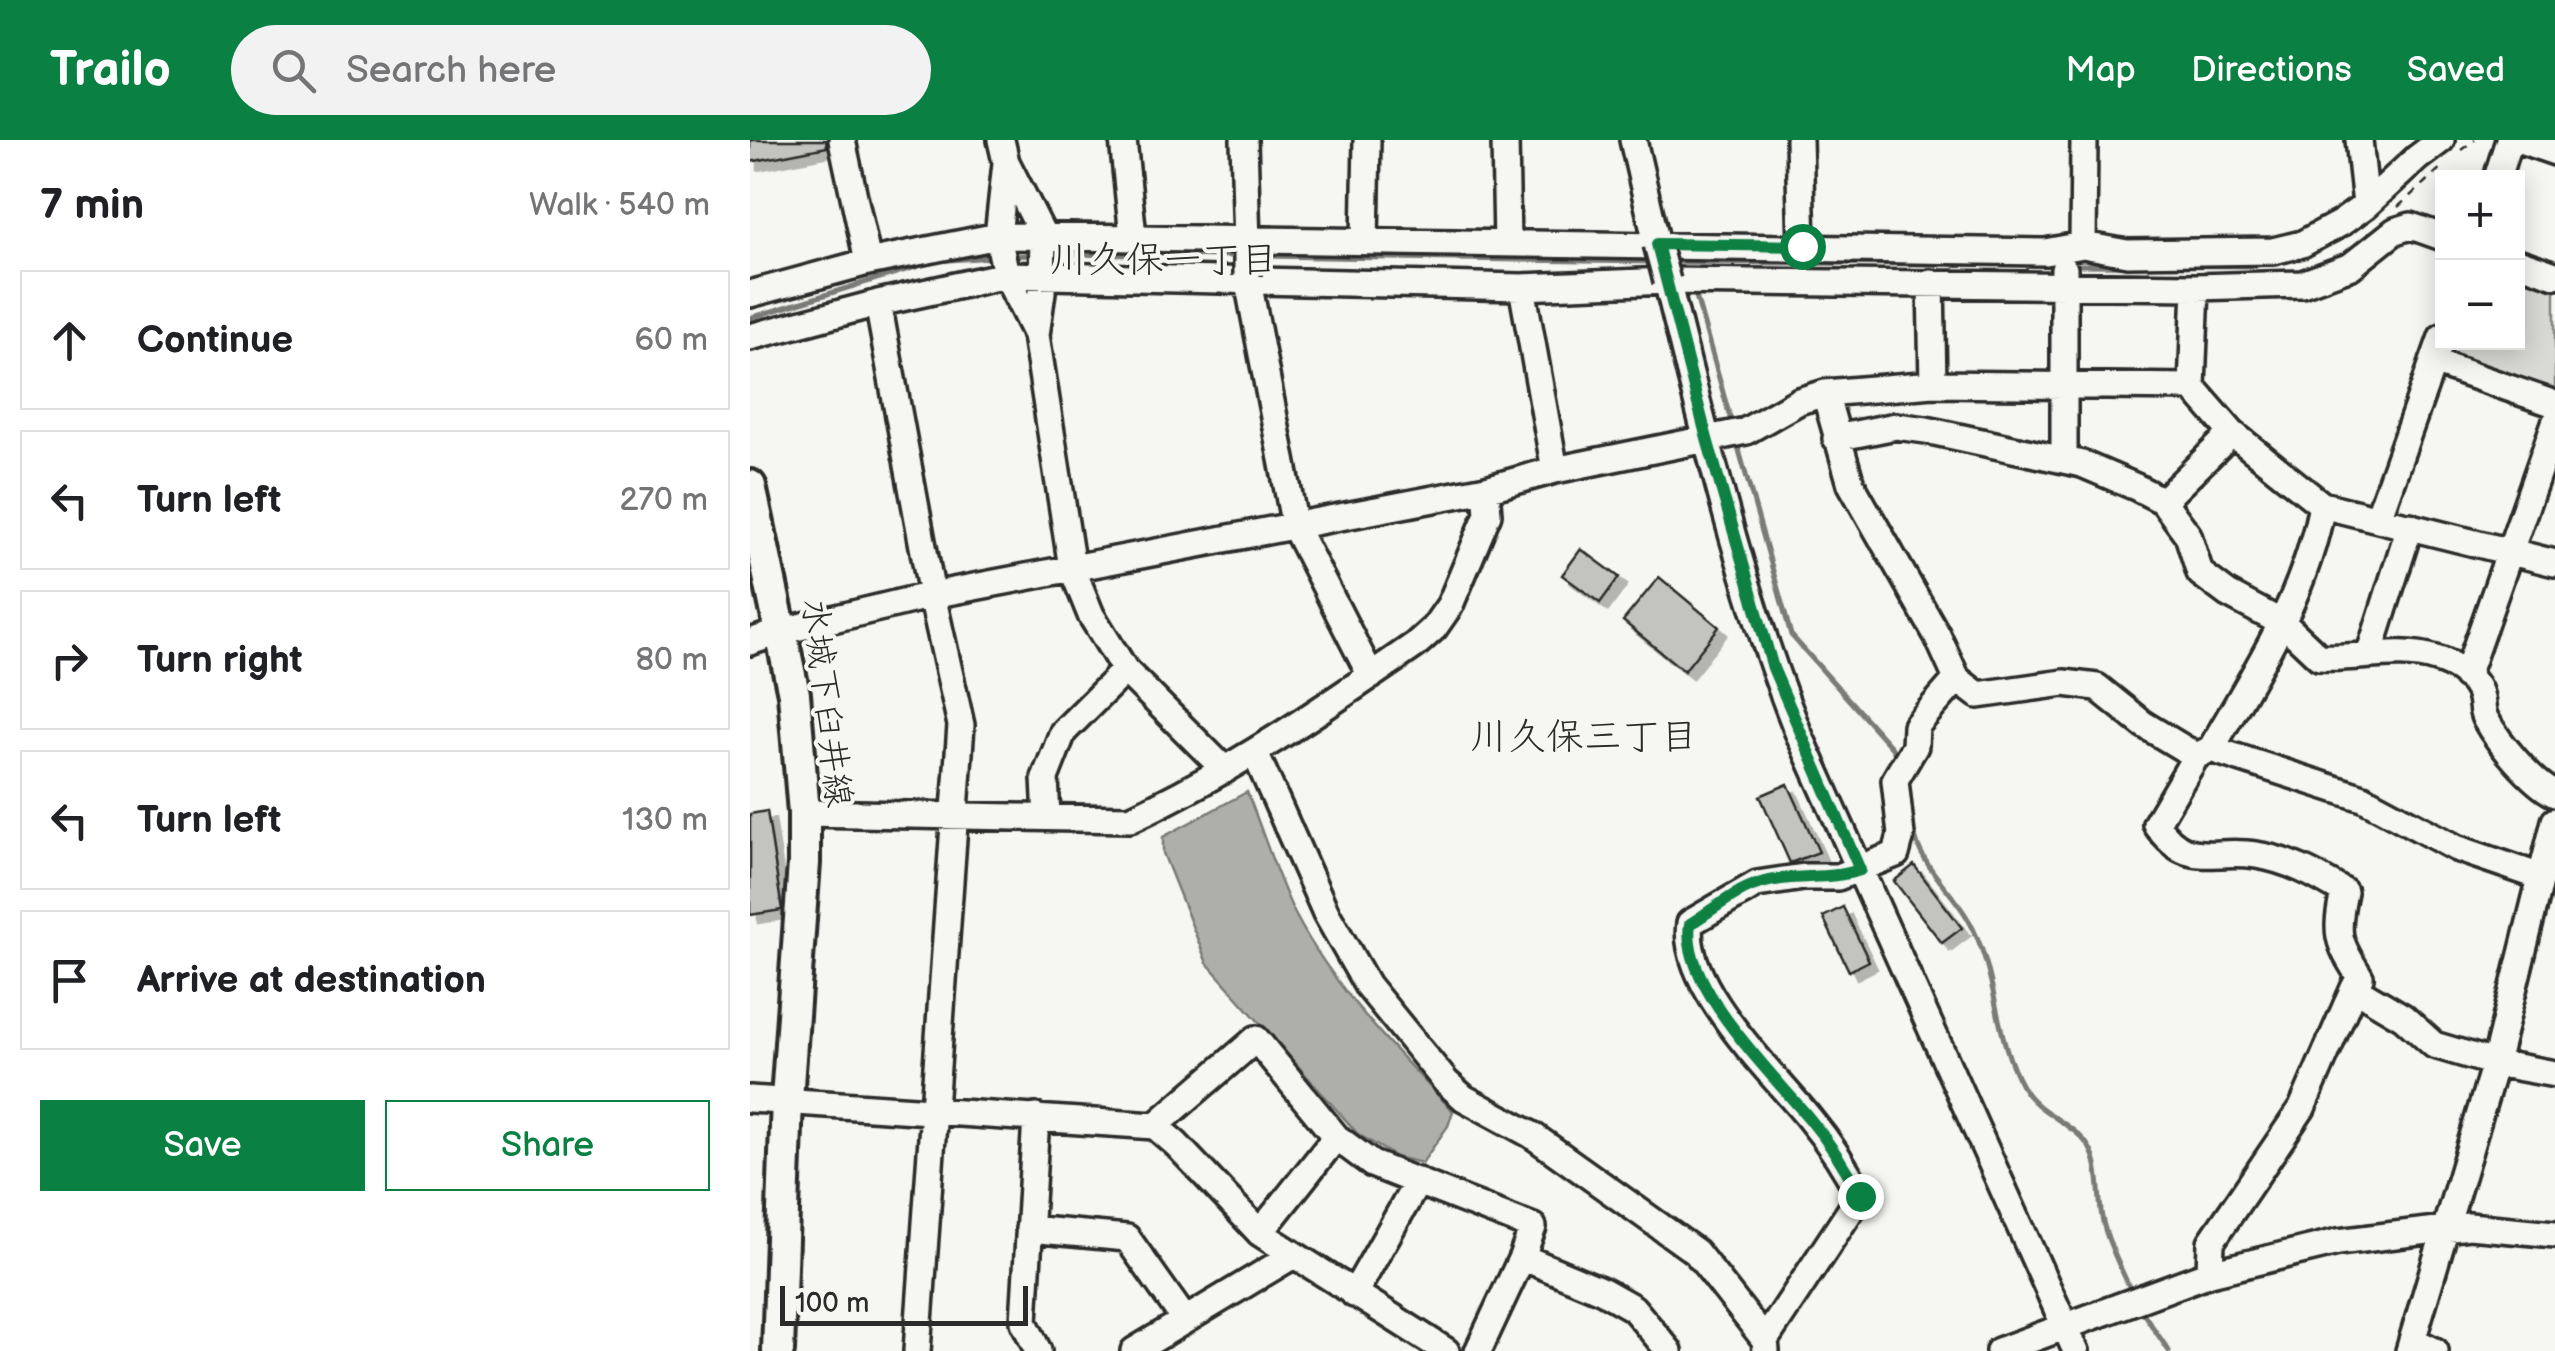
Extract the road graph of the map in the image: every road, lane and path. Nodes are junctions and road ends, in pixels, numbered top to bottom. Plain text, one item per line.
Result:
1 (842, 140) edge
2 (1123, 140) edge
3 (1244, 140) edge
4 (1367, 140) edge
5 (1506, 140) edge
6 (1633, 140) edge
7 (1799, 140) edge
8 (2084, 140) edge
9 (2359, 140) edge
10 (2441, 140) edge
11 (2509, 140) edge
12 (2520, 140) edge
13 (1003, 151) edge
14 (2555, 152) edge
15 (2500, 170) edge
16 (2366, 205) junction
17 (1043, 235) junction
18 (2435, 235) edge
19 (998, 236) junction
20 (1134, 236) junction
21 (1366, 241) junction
22 (1248, 242) junction
23 (1507, 243) junction
24 (1657, 244) junction
25 (1802, 246) junction
26 (2073, 247) junction
27 (868, 262) junction
28 (2525, 264) edge
29 (2555, 275) edge
30 (1006, 276) junction
31 (1042, 276) junction
32 (1247, 279) junction
33 (1667, 281) junction
34 (1932, 284) junction
35 (2064, 285) junction
36 (1522, 287) junction
37 (2196, 287) junction
38 (750, 294) edge
39 (878, 303) junction
40 (1036, 334) junction
41 (750, 337) edge
42 (2437, 350) edge
43 (2433, 362) junction
44 (1933, 384) junction
45 (2064, 387) junction
46 (2192, 387) junction
47 (1826, 392) junction
48 (2555, 404) edge
49 (2555, 423) edge
50 (2232, 433) junction
51 (1726, 435) junction
52 (1836, 438) junction
53 (2064, 460) junction
54 (1555, 470) junction
55 (750, 486) edge
56 (1486, 490) junction
57 (2163, 500) junction
58 (2322, 505) junction
59 (2378, 518) junction
60 (2410, 526) junction
61 (1295, 527) junction
62 (2510, 552) junction
63 (2555, 563) edge
64 (1072, 568) junction
65 (932, 595) junction
66 (2284, 624) junction
67 (783, 630) junction
68 (750, 642) edge
69 (2369, 654) junction
70 (1125, 670) junction
71 (1371, 676) junction
72 (2466, 676) junction
73 (1957, 679) junction
74 (2203, 752) junction
75 (1255, 754) junction
76 (1226, 770) junction
77 (2555, 794) edge
78 (804, 813) junction
79 (1046, 816) junction
80 (955, 817) junction
81 (2554, 833) edge
82 (1860, 870) junction
83 (2541, 877) junction
84 (2354, 988) junction
85 (2495, 1063) junction
86 (2555, 1074) edge
87 (750, 1098) edge
88 (788, 1099) junction
89 (932, 1109) junction
90 (1036, 1116) junction
91 (1155, 1126) junction
92 (1336, 1137) junction
93 (1418, 1180) junction
94 (2445, 1227) junction
95 (1030, 1229) junction
96 (1260, 1233) junction
97 (2555, 1234) edge
98 (1292, 1256) junction
99 (1522, 1257) junction
100 (2210, 1273) junction
101 (1354, 1294) junction
102 (1186, 1320) junction
103 (2071, 1339) edge
104 (1765, 1346) edge
105 (2419, 1347) edge
106 (1433, 1349) edge
107 (778, 1351) edge
108 (917, 1351) edge
109 (1038, 1351) edge
110 (1134, 1351) edge
111 (1478, 1351) edge
112 (1669, 1351) edge
113 (1999, 1351) edge

1 - 27 street
2 - 20 street
3 - 22 street
4 - 21 street
5 - 23 street
6 - 24 street
7 - 25 street
8 - 26 street
9 - 16 street
10 - 16 street
11 - 15 street
12 - 14 street
13 - 17 street
13 - 19 street
16 - 26 street
17 - 19 street
17 - 20 street
17 - 31 street
18 - 37 street
19 - 27 street
19 - 30 street
20 - 22 street
21 - 22 street
21 - 23 street
22 - 32 street, bridge
23 - 24 street
24 - 25 street
24 - 33 street, bridge
25 - 26 street
26 - 35 street
27 - 38 street
28 - 29 street
30 - 31 street
30 - 39 street
30 - 40 street
31 - 32 street
31 - 40 street
32 - 36 street
32 - 61 street
33 - 34 street
33 - 36 street
33 - 51 street
34 - 35 street
34 - 44 street
35 - 37 street
35 - 45 street
36 - 54 street
37 - 46 street
39 - 41 street
39 - 65 street
40 - 64 street
42 - 43 street
43 - 48 street
43 - 59 street
44 - 45 street
44 - 47 street
45 - 46 street
45 - 53 street
46 - 50 street
47 - 51 street
47 - 52 street
49 - 62 street
50 - 57 street
50 - 58 street
51 - 54 street
51 - 82 street
52 - 53 street
52 - 73 street
53 - 57 street
54 - 56 street
55 - 67 main road, 水城下臼井線
56 - 61 street
56 - 71 street
57 - 66 street
58 - 59 street
58 - 66 street
59 - 60 street
60 - 62 street
60 - 69 street
61 - 64 street
61 - 71 street
62 - 63 street
62 - 72 street
64 - 65 street
64 - 70 street
65 - 67 street
65 - 80 street
66 - 69 street
66 - 74 street
67 - 68 street
67 - 78 main road, 水城下臼井線
69 - 72 street
70 - 76 street
70 - 79 street
71 - 75 street
72 - 77 street
73 - 74 street
73 - 82 street
74 - 83 street
74 - 84 street
75 - 76 street
75 - 104 street
76 - 79 street
78 - 80 street
78 - 88 main road, 水城下臼井線
79 - 80 street
80 - 89 street
81 - 83 street
82 - 103 street
82 - 104 street
83 - 85 street
84 - 85 street
84 - 100 street
85 - 86 street
85 - 94 street
87 - 88 street
88 - 89 street
88 - 107 main road, 水城下臼井線
89 - 90 street
89 - 108 street
90 - 91 street
90 - 95 street
91 - 92 street
91 - 96 street
92 - 93 street
92 - 96 street
93 - 99 street
93 - 101 street
94 - 97 street
94 - 100 street
94 - 105 street
95 - 102 street
95 - 109 street
96 - 98 street
98 - 101 street
98 - 102 street
99 - 111 street
99 - 112 street
100 - 103 street
101 - 106 street
102 - 110 street
103 - 113 street

